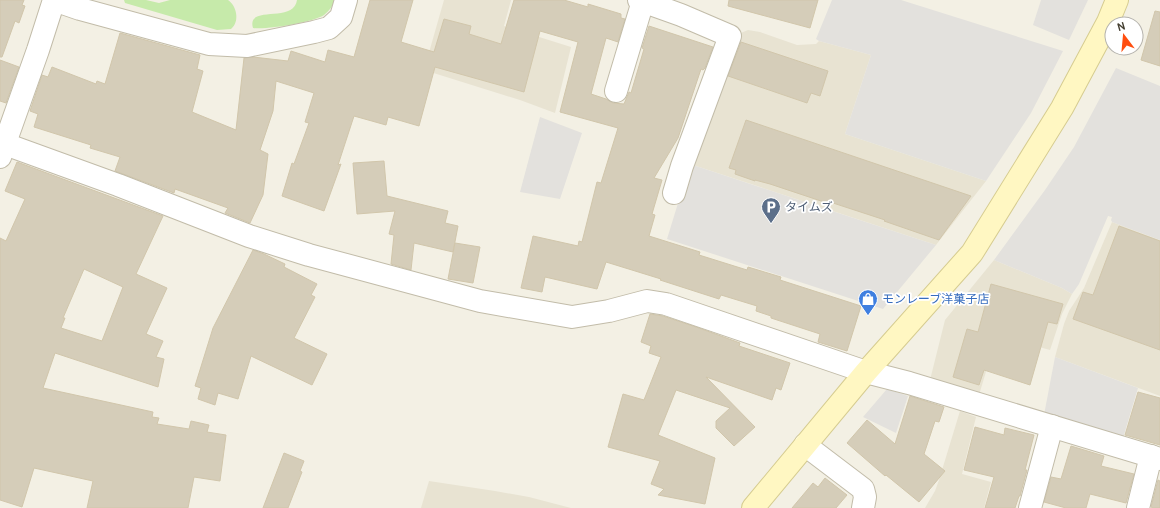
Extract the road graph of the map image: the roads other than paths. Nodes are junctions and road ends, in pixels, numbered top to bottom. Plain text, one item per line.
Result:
1 (54, 0) edge
2 (346, 0) edge
3 (1117, 0) edge
4 (641, 1) edge
5 (616, 91) dead end
6 (2, 151) edge
7 (674, 193) dead end
8 (866, 372) junction
9 (1052, 426) junction
10 (805, 445) junction
11 (1156, 458) edge
12 (753, 508) edge
13 (863, 508) edge
14 (1030, 508) edge
15 (1138, 508) edge

1 - 2 street
1 - 6 street
3 - 8 street
4 - 5 street
4 - 7 street
6 - 8 street
8 - 9 street
8 - 10 street
9 - 11 street
9 - 14 street
10 - 12 street
10 - 13 street
11 - 15 street

